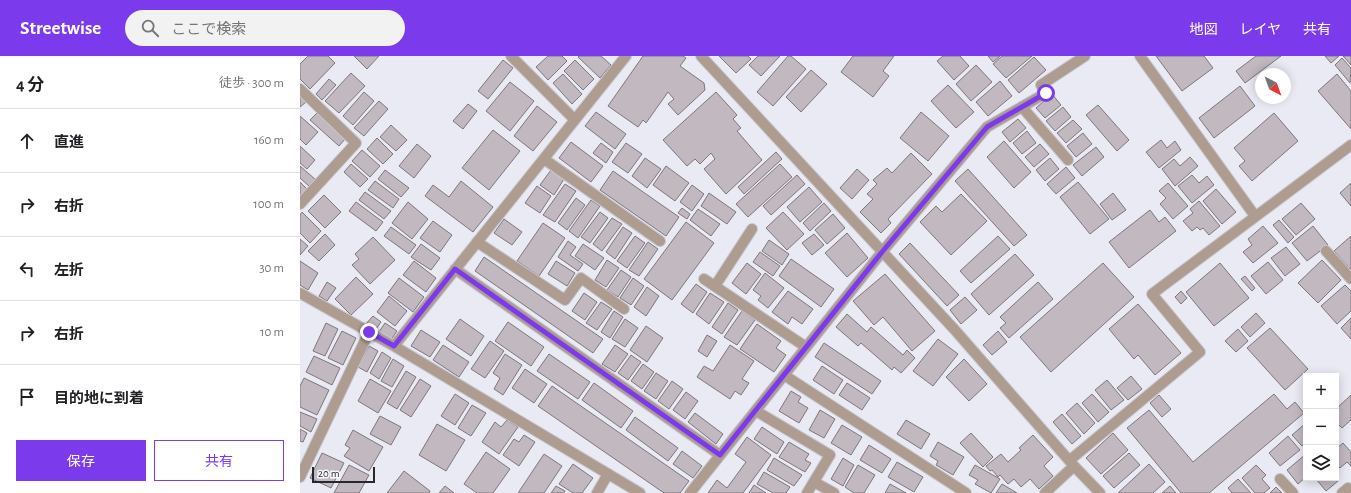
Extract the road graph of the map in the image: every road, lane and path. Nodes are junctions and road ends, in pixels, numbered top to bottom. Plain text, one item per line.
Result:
1 (511, 56) edge
2 (626, 56) edge
3 (701, 56) edge
4 (1085, 56) edge
5 (1140, 56) edge
6 (300, 89) edge
7 (1022, 106) junction
8 (575, 120) junction
9 (1351, 145) edge
10 (544, 159) junction
11 (1068, 160) dead end
12 (300, 204) edge
13 (1255, 216) junction
14 (752, 229) dead end
15 (660, 241) dead end
16 (477, 242) junction
17 (1326, 251) dead end
18 (882, 252) junction
19 (455, 269) junction
20 (704, 279) dead end
21 (1351, 279) edge
22 (715, 286) junction
23 (300, 293) edge
24 (624, 308) dead end
25 (369, 332) junction
26 (394, 346) junction
27 (806, 347) junction
28 (784, 375) junction
29 (756, 411) junction
30 (720, 455) junction
31 (1072, 463) junction
32 (608, 474) junction
33 (300, 477) edge
34 (1280, 479) dead end
35 (814, 482) junction
36 (597, 493) edge
37 (640, 493) edge
38 (690, 493) edge
39 (807, 493) edge
40 (834, 493) edge
41 (966, 493) edge
42 (1045, 493) edge
43 (1100, 493) edge
44 (1293, 493) edge

1 - 8 street
2 - 8 street
3 - 18 street
4 - 7 street
5 - 13 street
6 - 12 street
7 - 11 street
7 - 18 street
8 - 10 street
9 - 13 street
10 - 15 street
10 - 16 street
13 - 31 street
14 - 22 street
16 - 19 street
16 - 24 street
17 - 21 street
18 - 27 street
18 - 31 street
19 - 26 street
19 - 30 street
20 - 22 street
22 - 27 street
23 - 25 street
25 - 26 street
25 - 33 street
26 - 32 street
27 - 28 street
28 - 29 street
28 - 41 street
29 - 30 street
29 - 35 street
30 - 38 street
31 - 42 street
31 - 43 street
32 - 36 street
32 - 37 street
34 - 44 street
35 - 39 street
35 - 40 street

